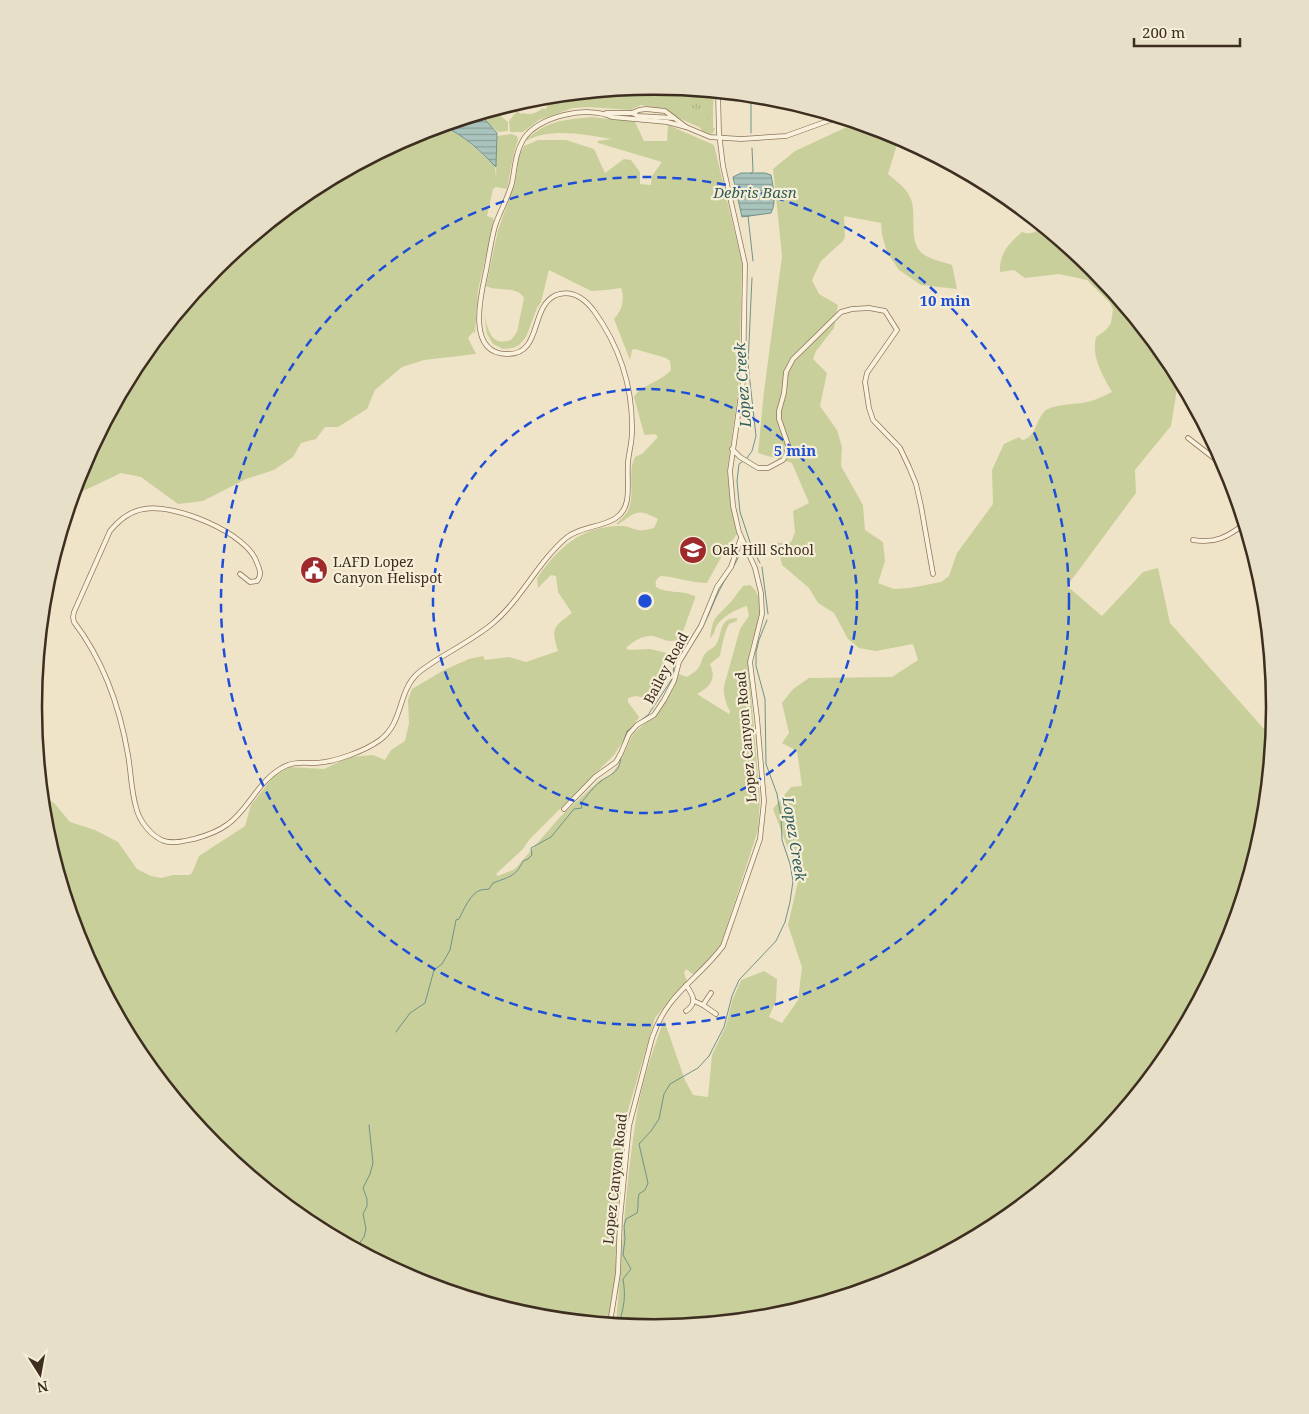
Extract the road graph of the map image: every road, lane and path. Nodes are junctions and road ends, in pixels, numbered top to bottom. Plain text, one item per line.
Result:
1 (718, 98) edge
2 (604, 113) junction
3 (632, 113) junction
4 (674, 118) junction
5 (829, 121) edge
6 (686, 127) junction
7 (719, 139) junction
8 (1188, 438) dead end
9 (732, 449) junction
10 (1213, 457) edge
11 (1239, 527) edge
12 (741, 538) junction
13 (1194, 540) dead end
14 (240, 574) dead end
15 (933, 574) dead end
16 (564, 808) dead end
17 (686, 984) junction
18 (711, 993) dead end
19 (694, 1002) junction
20 (704, 1005) junction
21 (686, 1011) dead end
22 (716, 1014) dead end
23 (611, 1318) edge

1 - 7 street, Lopez Canyon Road
2 - 3 street
2 - 6 street
2 - 14 street
3 - 4 street
3 - 4 street
4 - 6 street
5 - 7 street
6 - 7 street
7 - 9 street, Lopez Canyon Road
8 - 10 street
9 - 12 street, Lopez Canyon Road
9 - 15 street
11 - 13 street
12 - 16 street, Bailey Road
12 - 17 street, Lopez Canyon Road
17 - 19 street
17 - 23 street, Lopez Canyon Road
18 - 20 street
19 - 20 street
19 - 21 street
20 - 22 street

